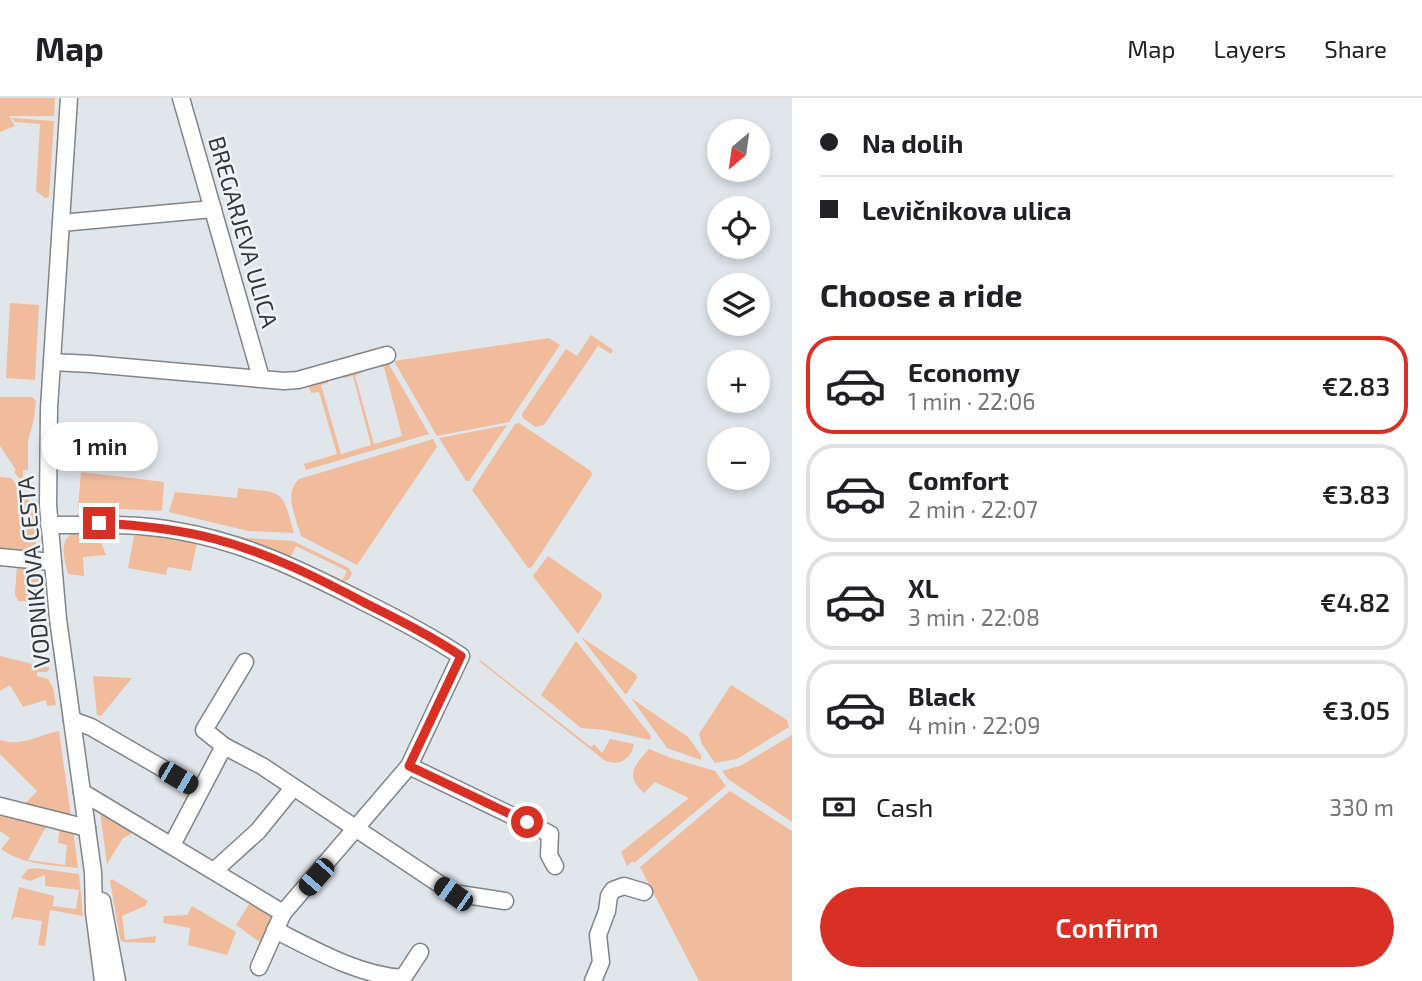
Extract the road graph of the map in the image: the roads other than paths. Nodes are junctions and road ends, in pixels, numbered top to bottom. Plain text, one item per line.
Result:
1 (69, 98) edge
2 (181, 98) edge
3 (213, 209) junction
4 (61, 223) junction
5 (387, 355) dead end
6 (52, 362) junction
7 (261, 379) junction
8 (50, 525) junction
9 (0, 557) edge
10 (52, 562) junction
11 (245, 662) dead end
12 (72, 720) junction
13 (224, 746) junction
14 (409, 766) junction
15 (293, 788) junction
16 (200, 790) junction
17 (82, 792) junction
18 (0, 806) edge
19 (87, 828) junction
20 (357, 829) junction
21 (172, 845) junction
22 (555, 866) dead end
23 (215, 870) junction
24 (93, 872) junction
25 (644, 892) dead end
26 (505, 901) dead end
27 (283, 913) junction
28 (275, 930) junction
29 (420, 952) dead end
30 (259, 967) dead end
31 (103, 981) edge
32 (117, 981) edge
33 (593, 981) edge

1 - 4 street, VODNIKOVA CESTA
2 - 3 street, BREGARJEVA ULICA
3 - 4 street
3 - 7 street, BREGARJEVA ULICA
4 - 6 street, VODNIKOVA CESTA
5 - 7 street
6 - 7 street
6 - 8 street, VODNIKOVA CESTA
8 - 10 street, VODNIKOVA CESTA
8 - 14 street
9 - 10 street
10 - 12 street, VODNIKOVA CESTA
11 - 13 street
12 - 16 street
12 - 17 street, VODNIKOVA CESTA
13 - 15 street
13 - 16 street
14 - 20 street
14 - 22 street
15 - 20 street
15 - 23 street
16 - 21 street
17 - 19 street, VODNIKOVA CESTA
17 - 21 street
18 - 19 street
19 - 24 street, VODNIKOVA CESTA
20 - 26 street
20 - 27 street
21 - 23 street
23 - 27 street
24 - 31 street, VODNIKOVA CESTA
24 - 32 street, VODNIKOVA CESTA
25 - 33 street
27 - 28 street
28 - 29 street
28 - 30 street

